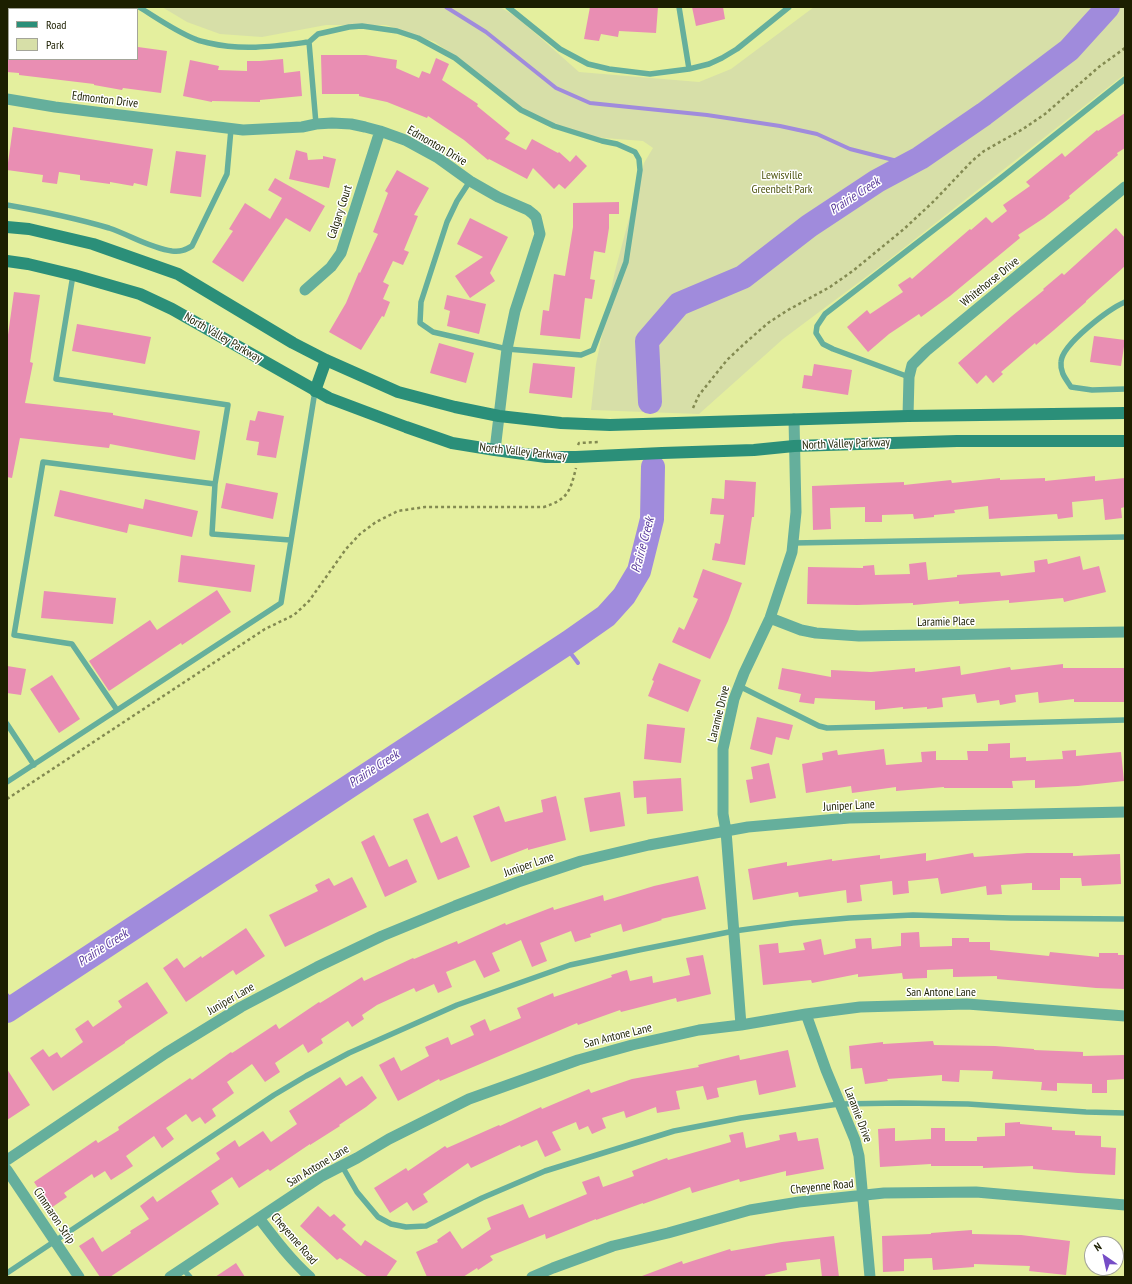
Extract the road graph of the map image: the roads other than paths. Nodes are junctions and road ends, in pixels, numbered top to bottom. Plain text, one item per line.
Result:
1 (139, 7) edge
2 (508, 7) edge
3 (679, 7) edge
4 (789, 7) edge
5 (309, 42) junction
6 (690, 69) junction
7 (1125, 79) edge
8 (7, 99) edge
9 (316, 124) junction
10 (231, 129) junction
11 (380, 131) junction
12 (470, 181) junction
13 (1124, 190) edge
14 (7, 205) edge
15 (7, 227) edge
16 (7, 261) edge
17 (74, 275) junction
18 (305, 290) dead end
19 (1125, 302) edge
20 (507, 348) junction
21 (326, 360) junction
22 (909, 377) junction
23 (1125, 389) edge
24 (315, 391) junction
25 (1125, 413) edge
26 (499, 416) junction
27 (908, 416) junction
28 (794, 419) junction
29 (1125, 441) edge
30 (794, 446) junction
31 (495, 450) junction
32 (215, 484) junction
33 (1125, 537) edge
34 (290, 540) junction
35 (793, 543) junction
36 (770, 618) junction
37 (1125, 632) edge
38 (739, 686) junction
39 (117, 710) junction
40 (1125, 720) edge
41 (7, 724) edge
42 (34, 765) junction
43 (7, 782) edge
44 (1125, 812) edge
45 (726, 831) junction
46 (1125, 919) edge
47 (734, 931) junction
48 (806, 1014) junction
49 (1125, 1016) edge
50 (741, 1025) junction
51 (839, 1104) junction
52 (1125, 1113) edge
53 (7, 1160) edge
54 (342, 1166) junction
55 (7, 1170) edge
56 (863, 1196) junction
57 (1125, 1205) edge
58 (259, 1218) junction
59 (55, 1241) junction
60 (7, 1273) edge
61 (186, 1273) edge
62 (79, 1277) edge
63 (170, 1277) edge
64 (310, 1277) edge
65 (532, 1277) edge
66 (870, 1277) edge

1 - 5 lane
2 - 6 lane
3 - 6 lane
4 - 6 lane
5 - 9 lane
5 - 20 lane
7 - 22 lane
8 - 10 street, Edmonton Drive
9 - 10 street, Edmonton Drive
9 - 11 street, Edmonton Drive
10 - 14 lane
11 - 12 street, Edmonton Drive
11 - 18 street, Calgary Court
12 - 20 street, Edmonton Drive
12 - 20 lane
13 - 22 street, Whitehorse Drive
15 - 21 street
16 - 17 street, North Valley Parkway
17 - 24 street, North Valley Parkway
17 - 32 lane
19 - 23 lane
20 - 26 street, Edmonton Drive
21 - 24 street
21 - 26 street
22 - 27 street, Whitehorse Drive
24 - 31 street, North Valley Parkway
24 - 34 lane
25 - 27 street
26 - 28 street
26 - 31 street, Edmonton Drive
27 - 28 street
28 - 30 street, Laramie Drive
29 - 30 street, North Valley Parkway
30 - 31 street, North Valley Parkway
30 - 35 street, Laramie Drive
32 - 34 lane
32 - 39 lane
33 - 35 lane
34 - 39 lane
35 - 36 street, Laramie Drive
36 - 37 street, Laramie Place
36 - 38 street, Laramie Drive
38 - 40 lane
38 - 45 street, Laramie Drive
39 - 42 lane
41 - 42 lane
42 - 43 lane
44 - 45 street, Juniper Lane
45 - 47 street, Laramie Drive
45 - 53 street, Juniper Lane
46 - 47 lane
47 - 50 street, Laramie Drive
47 - 59 lane
48 - 49 street, San Antone Lane
48 - 50 street, San Antone Lane
48 - 51 street, Laramie Drive
50 - 54 street, San Antone Lane
51 - 52 lane
51 - 54 lane
51 - 56 street, Laramie Drive
54 - 58 street, San Antone Lane
55 - 59 street, Cimmaron Strip
56 - 57 street, Cheyenne Road
56 - 65 street, Cheyenne Road
56 - 66 street, Laramie Drive
58 - 61 street, San Antone Lane
58 - 64 street, Cheyenne Road
59 - 60 lane
59 - 62 street, Cimmaron Strip
61 - 63 street, San Antone Lane

